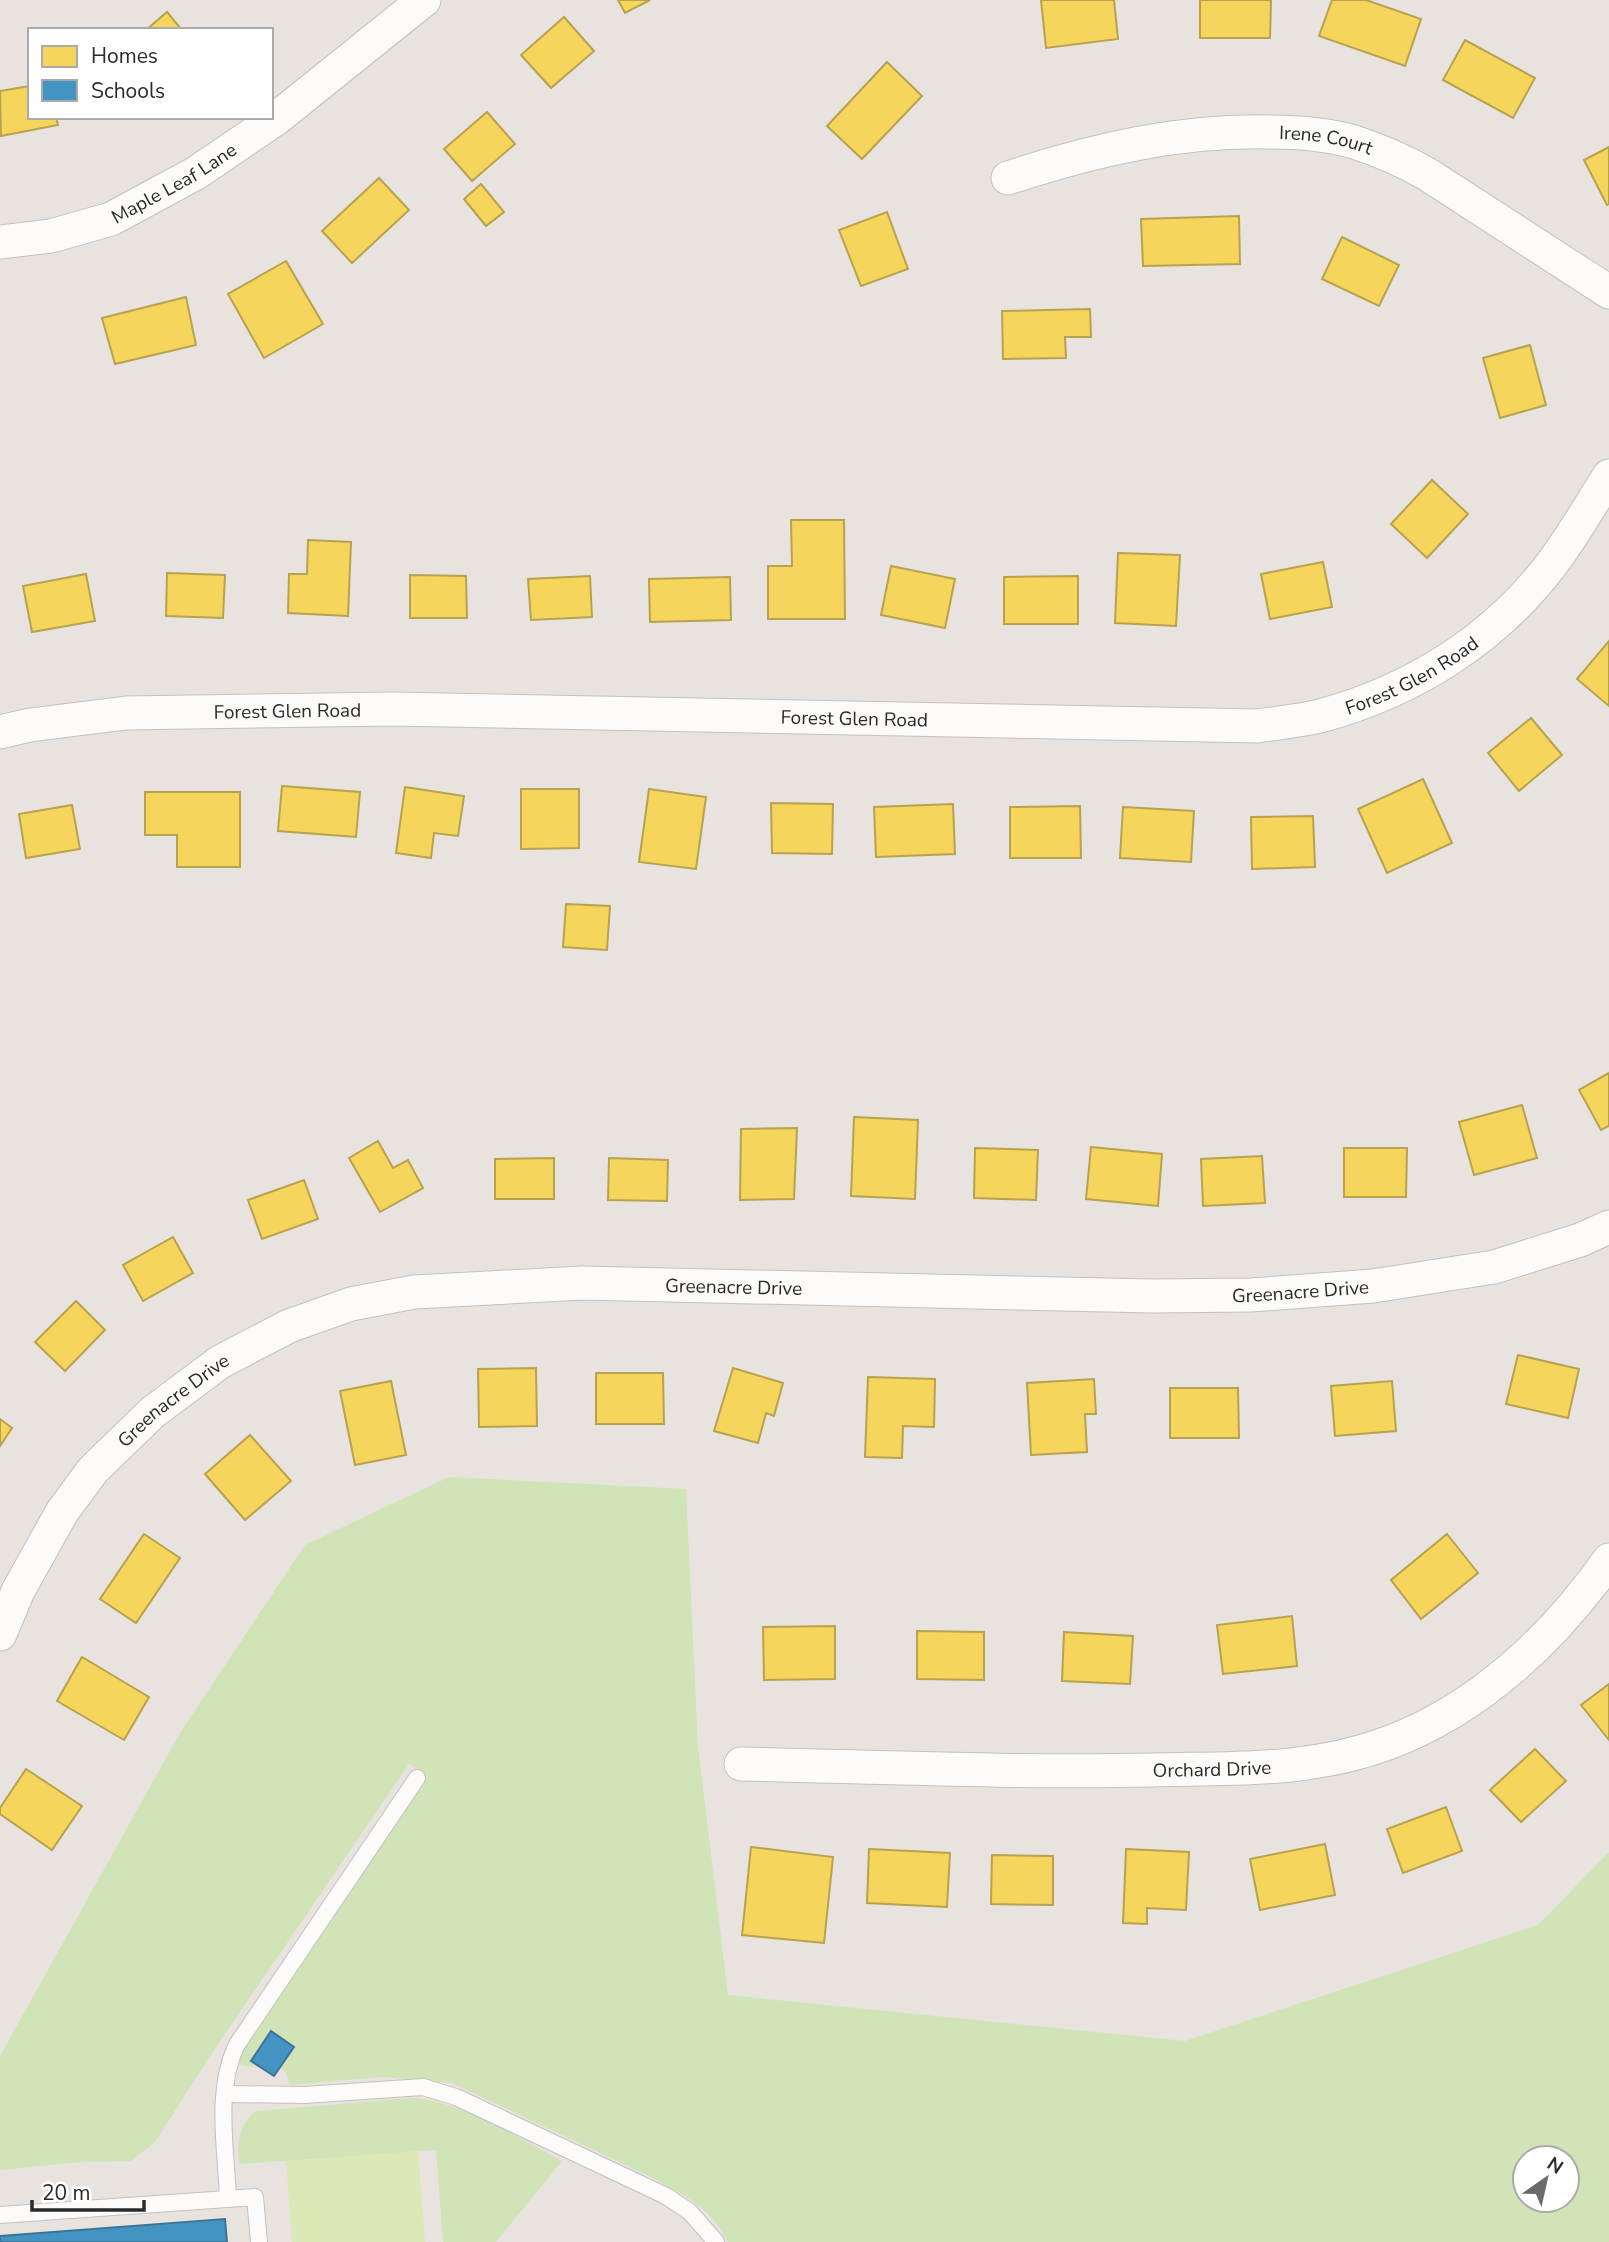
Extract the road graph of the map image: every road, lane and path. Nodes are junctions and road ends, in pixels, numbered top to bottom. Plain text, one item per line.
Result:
1 (424, 0) edge
2 (1008, 178) dead end
3 (0, 242) edge
4 (1609, 292) edge
5 (1609, 476) edge
6 (0, 732) edge
7 (1609, 1227) edge
8 (1609, 1560) edge
9 (0, 1634) edge
10 (741, 1764) dead end
11 (417, 1777) dead end
12 (225, 2094) junction
13 (228, 2199) junction
14 (0, 2215) edge
15 (259, 2242) edge
16 (716, 2242) edge

1 - 3 street, Maple Leaf Lane
2 - 4 street, Irene Court
5 - 6 street, Forest Glen Road
7 - 9 street, Greenacre Drive
8 - 10 street, Orchard Drive
11 - 12 lane
12 - 13 lane
12 - 16 lane
13 - 14 lane
13 - 15 lane

